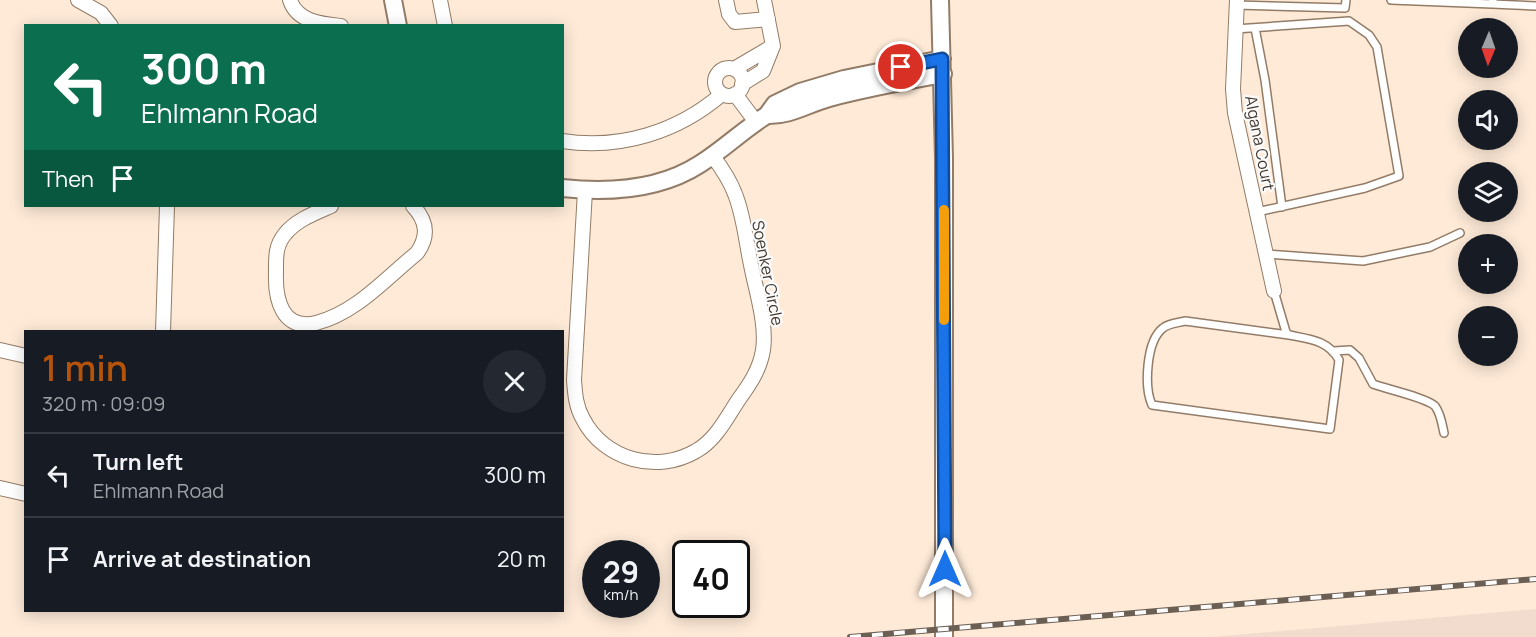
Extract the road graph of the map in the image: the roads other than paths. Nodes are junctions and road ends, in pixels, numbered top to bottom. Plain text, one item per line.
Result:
1 (78, 0) edge
2 (290, 0) edge
3 (393, 0) edge
4 (440, 0) edge
5 (726, 0) edge
6 (764, 0) edge
7 (940, 0) edge
8 (1346, 0) edge
9 (1390, 0) edge
10 (1493, 2) edge
11 (1237, 3) edge
12 (1255, 3) edge
13 (1536, 6) edge
14 (1345, 8) junction
15 (768, 19) junction
16 (301, 21) edge
17 (1349, 21) junction
18 (109, 24) edge
19 (319, 24) edge
20 (398, 24) edge
21 (446, 24) edge
22 (1255, 28) junction
23 (1235, 29) junction
24 (773, 46) junction
25 (942, 66) junction
26 (732, 84) junction
27 (762, 119) junction
28 (564, 141) edge
29 (712, 155) junction
30 (564, 189) edge
31 (585, 191) junction
32 (168, 207) edge
33 (329, 207) edge
34 (414, 207) edge
35 (1282, 207) junction
36 (1257, 212) junction
37 (1460, 233) dead end
38 (1266, 254) junction
39 (1274, 291) joint
40 (163, 330) edge
41 (1289, 335) junction
42 (0, 350) edge
43 (1334, 351) junction
44 (24, 356) edge
45 (1444, 433) dead end
46 (0, 488) edge
47 (24, 494) edge
48 (944, 637) edge

1 - 18 street
2 - 16 street
3 - 20 street
4 - 21 street
5 - 15 street
6 - 15 street
7 - 25 street
8 - 14 lane
9 - 10 lane
10 - 13 lane
11 - 12 lane
11 - 23 street, Algana Court
12 - 14 lane
14 - 17 lane
15 - 24 street
16 - 19 street
17 - 22 lane
17 - 35 lane
22 - 23 lane
22 - 35 lane
23 - 36 street, Algana Court
24 - 26 street
24 - 26 street
25 - 27 street
25 - 48 street
26 - 27 street
26 - 28 street
27 - 29 street
29 - 31 street
29 - 31 street, Soenker Circle
30 - 31 street
32 - 40 street
33 - 34 street
35 - 36 lane
36 - 38 street, Algana Court
37 - 38 lane
38 - 39 street, Algana Court
39 - 41 lane
41 - 43 lane
41 - 43 lane
42 - 44 street
43 - 45 lane
46 - 47 street

